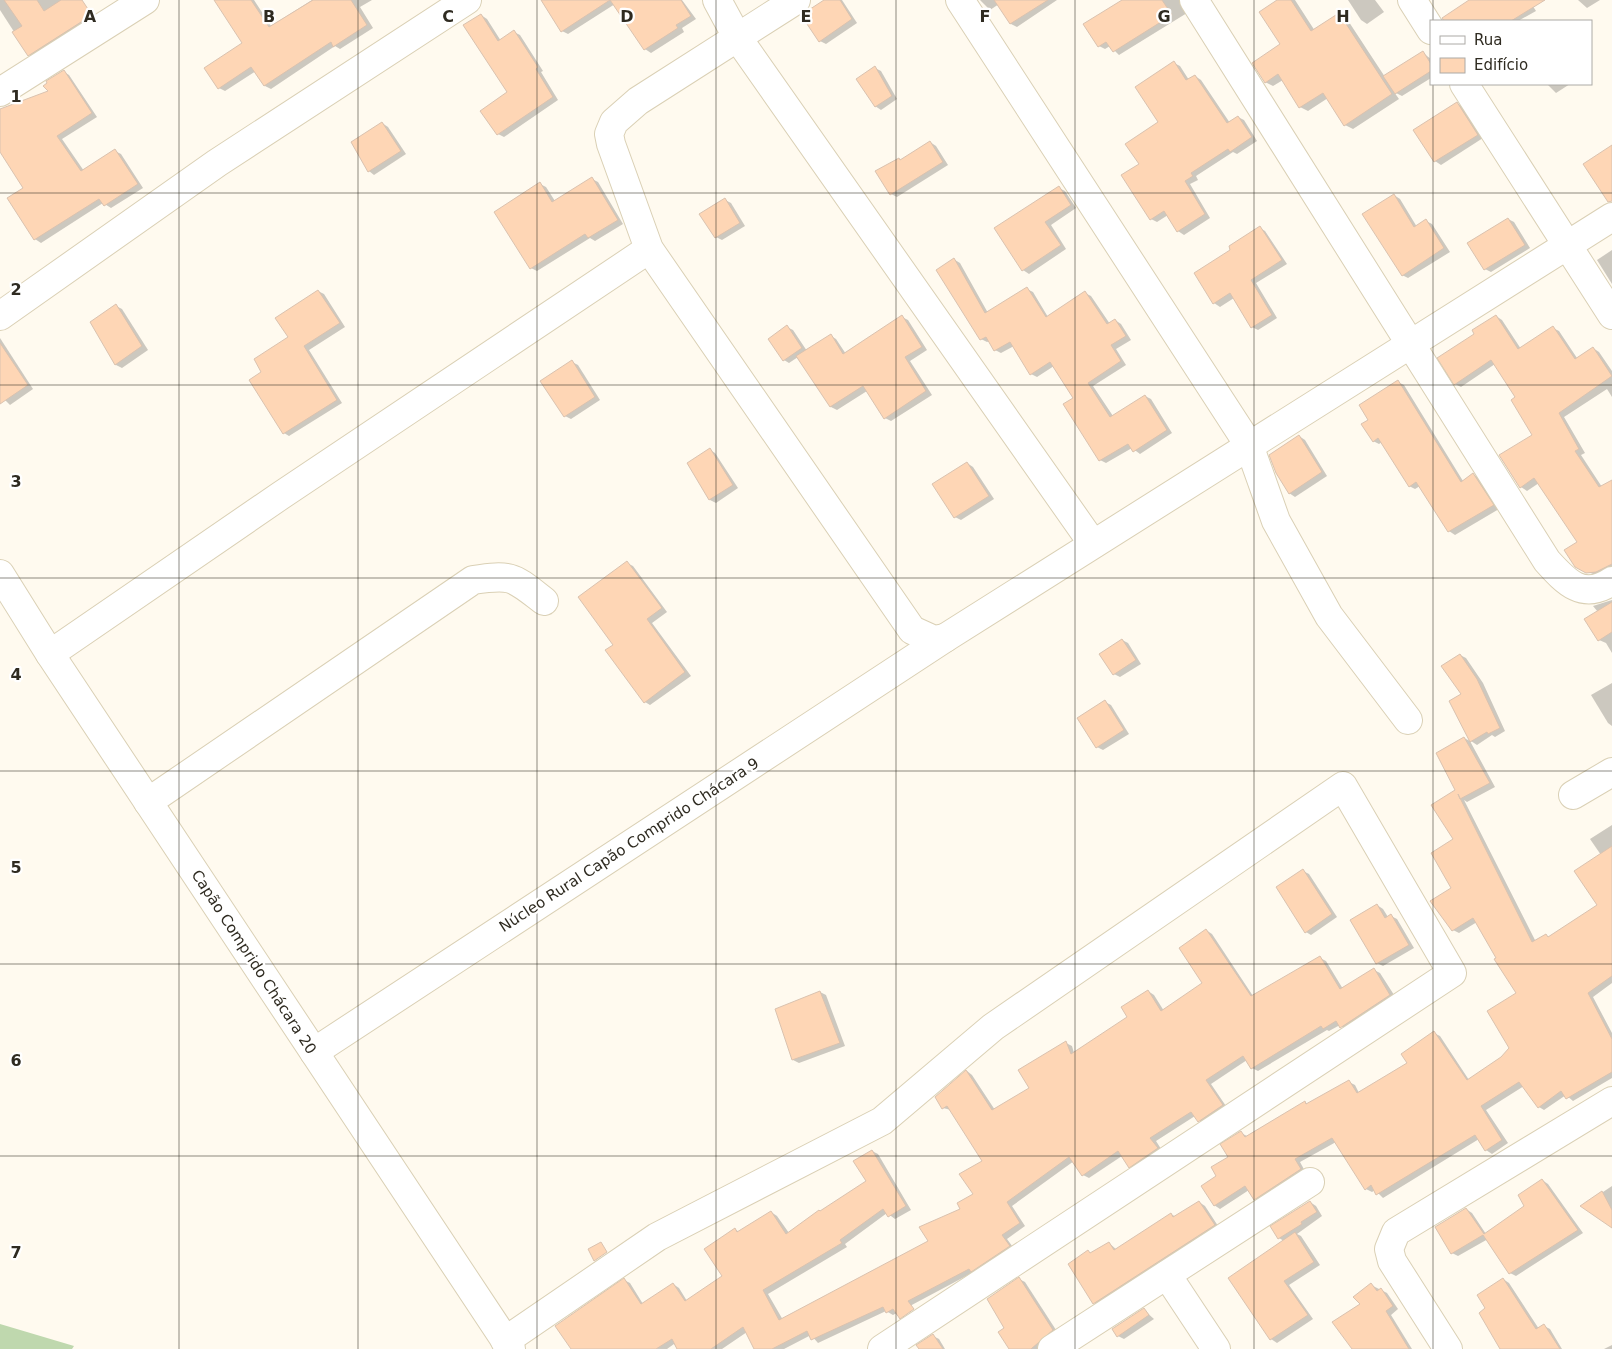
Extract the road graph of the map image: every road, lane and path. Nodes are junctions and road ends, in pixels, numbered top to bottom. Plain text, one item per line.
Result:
1 (144, 0) edge
2 (467, 0) edge
3 (717, 0) edge
4 (796, 0) edge
5 (960, 0) edge
6 (1194, 0) edge
7 (1412, 0) edge
8 (1430, 28) edge
9 (737, 38) junction
10 (3, 82) edge
11 (1465, 85) edge
12 (1612, 217) edge
13 (1566, 245) junction
14 (649, 249) junction
15 (1612, 315) edge
16 (0, 316) edge
17 (1409, 344) junction
18 (1249, 445) junction
19 (1092, 544) junction
20 (0, 574) edge
21 (1612, 581) edge
22 (544, 601) dead end
23 (945, 638) junction
24 (50, 654) junction
25 (1408, 720) dead end
26 (1612, 772) edge
27 (1573, 795) dead end
28 (148, 802) junction
29 (314, 1052) junction
30 (1612, 1101) edge
31 (1310, 1182) dead end
32 (1167, 1275) junction
33 (508, 1345) edge
34 (882, 1349) edge
35 (1052, 1349) edge
36 (1216, 1349) edge
37 (1448, 1349) edge

1 - 10 street
2 - 16 street
3 - 9 street
4 - 9 street
5 - 18 street
6 - 17 street
7 - 8 street
9 - 14 street
9 - 19 street
11 - 13 street
12 - 13 street, Núcleo Rural Capão Comprido Chácara 9
13 - 15 street
13 - 17 street, Núcleo Rural Capão Comprido Chácara 9
14 - 23 street
14 - 24 street
17 - 18 street, Núcleo Rural Capão Comprido Chácara 9
17 - 21 street
18 - 19 street, Núcleo Rural Capão Comprido Chácara 9
18 - 25 street
19 - 23 street, Núcleo Rural Capão Comprido Chácara 9
20 - 24 street, Capão Comprido Chácara 20
22 - 28 street
23 - 29 street, Núcleo Rural Capão Comprido Chácara 9
24 - 28 street, Capão Comprido Chácara 20
26 - 27 street
28 - 29 street, Capão Comprido Chácara 20
29 - 33 street, Capão Comprido Chácara 20
30 - 37 street
31 - 32 street
32 - 35 street
32 - 36 street
33 - 34 street

